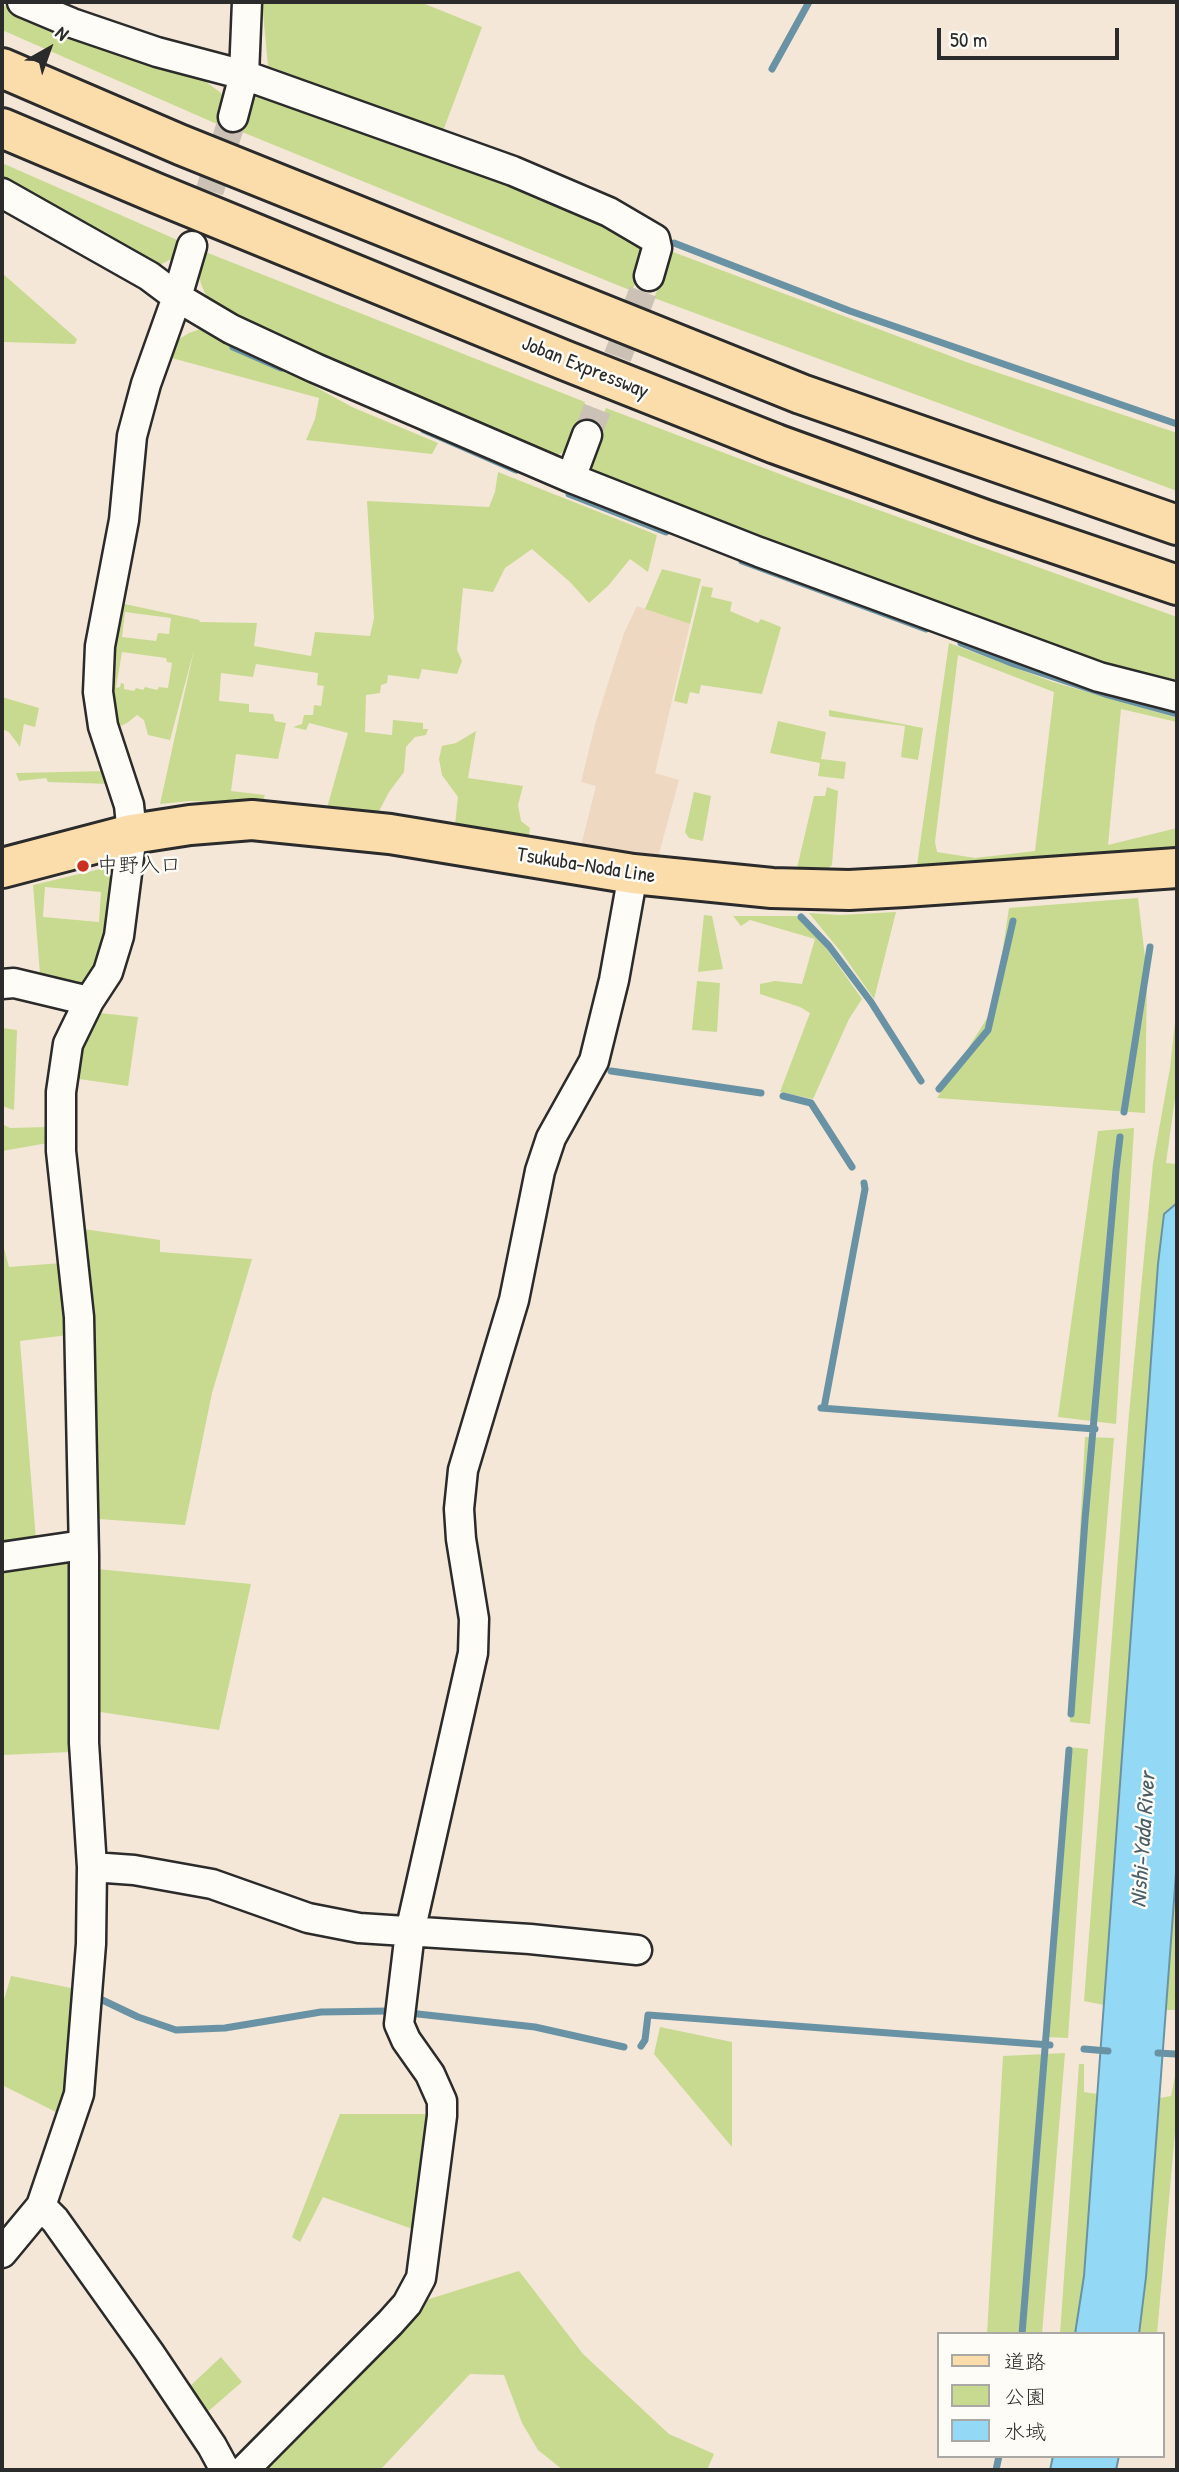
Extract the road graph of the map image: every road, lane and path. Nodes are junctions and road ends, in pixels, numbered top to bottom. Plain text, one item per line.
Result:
1 (22, 2) edge
2 (247, 2) edge
3 (2, 68) edge
4 (244, 75) junction
5 (233, 117) tunnel mouth
6 (2, 128) edge
7 (2, 192) edge
8 (192, 246) tunnel mouth
9 (649, 276) tunnel mouth
10 (177, 298) junction
11 (587, 435) tunnel mouth
12 (571, 478) junction
13 (1177, 526) edge
14 (1177, 586) edge
15 (1177, 697) edge
16 (132, 834) junction
17 (2, 868) edge
18 (1177, 868) edge
19 (633, 874) junction
20 (2, 984) edge
21 (89, 1001) junction
22 (83, 1545) junction
23 (2, 1557) edge
24 (92, 1867) junction
25 (411, 1932) junction
26 (637, 1950) dead end
27 (41, 2206) junction
28 (2, 2253) edge
29 (225, 2470) edge
30 (244, 2470) edge

1 - 4 street
2 - 4 street
3 - 13 main road
4 - 5 street
4 - 9 street
6 - 14 main road, Joban Expressway
7 - 10 street
8 - 10 street
10 - 12 street
10 - 16 street
11 - 12 street
12 - 15 street
16 - 17 main road, Tsukuba-Noda Line
16 - 19 main road, Tsukuba-Noda Line
16 - 21 street
18 - 19 main road, Tsukuba-Noda Line
19 - 25 street
20 - 21 street
21 - 22 street
22 - 23 street
22 - 24 street
24 - 25 street
24 - 27 street
25 - 26 street
25 - 30 street
27 - 28 street
27 - 29 street

